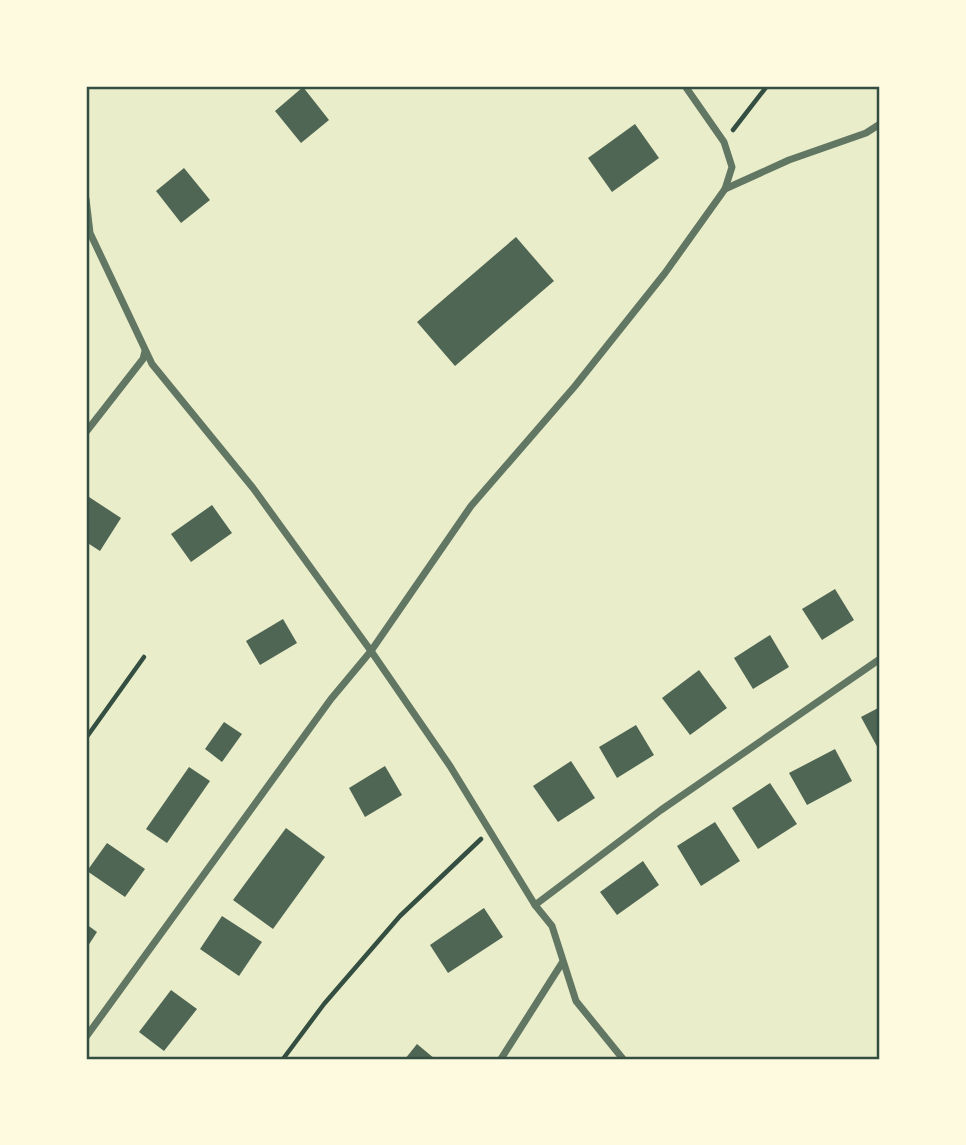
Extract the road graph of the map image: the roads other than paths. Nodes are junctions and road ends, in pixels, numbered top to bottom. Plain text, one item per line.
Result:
1 (685, 86) edge
2 (880, 124) edge
3 (725, 189) junction
4 (86, 199) edge
5 (145, 350) junction
6 (86, 432) edge
7 (371, 651) junction
8 (880, 659) edge
9 (535, 905) junction
10 (562, 963) junction
11 (86, 1037) edge
12 (501, 1059) edge
13 (623, 1059) edge

1 - 3 street
2 - 3 street
3 - 7 street
4 - 5 street
5 - 6 street
5 - 7 street
7 - 9 street
7 - 11 street
8 - 9 street
9 - 10 street
10 - 12 street
10 - 13 street

